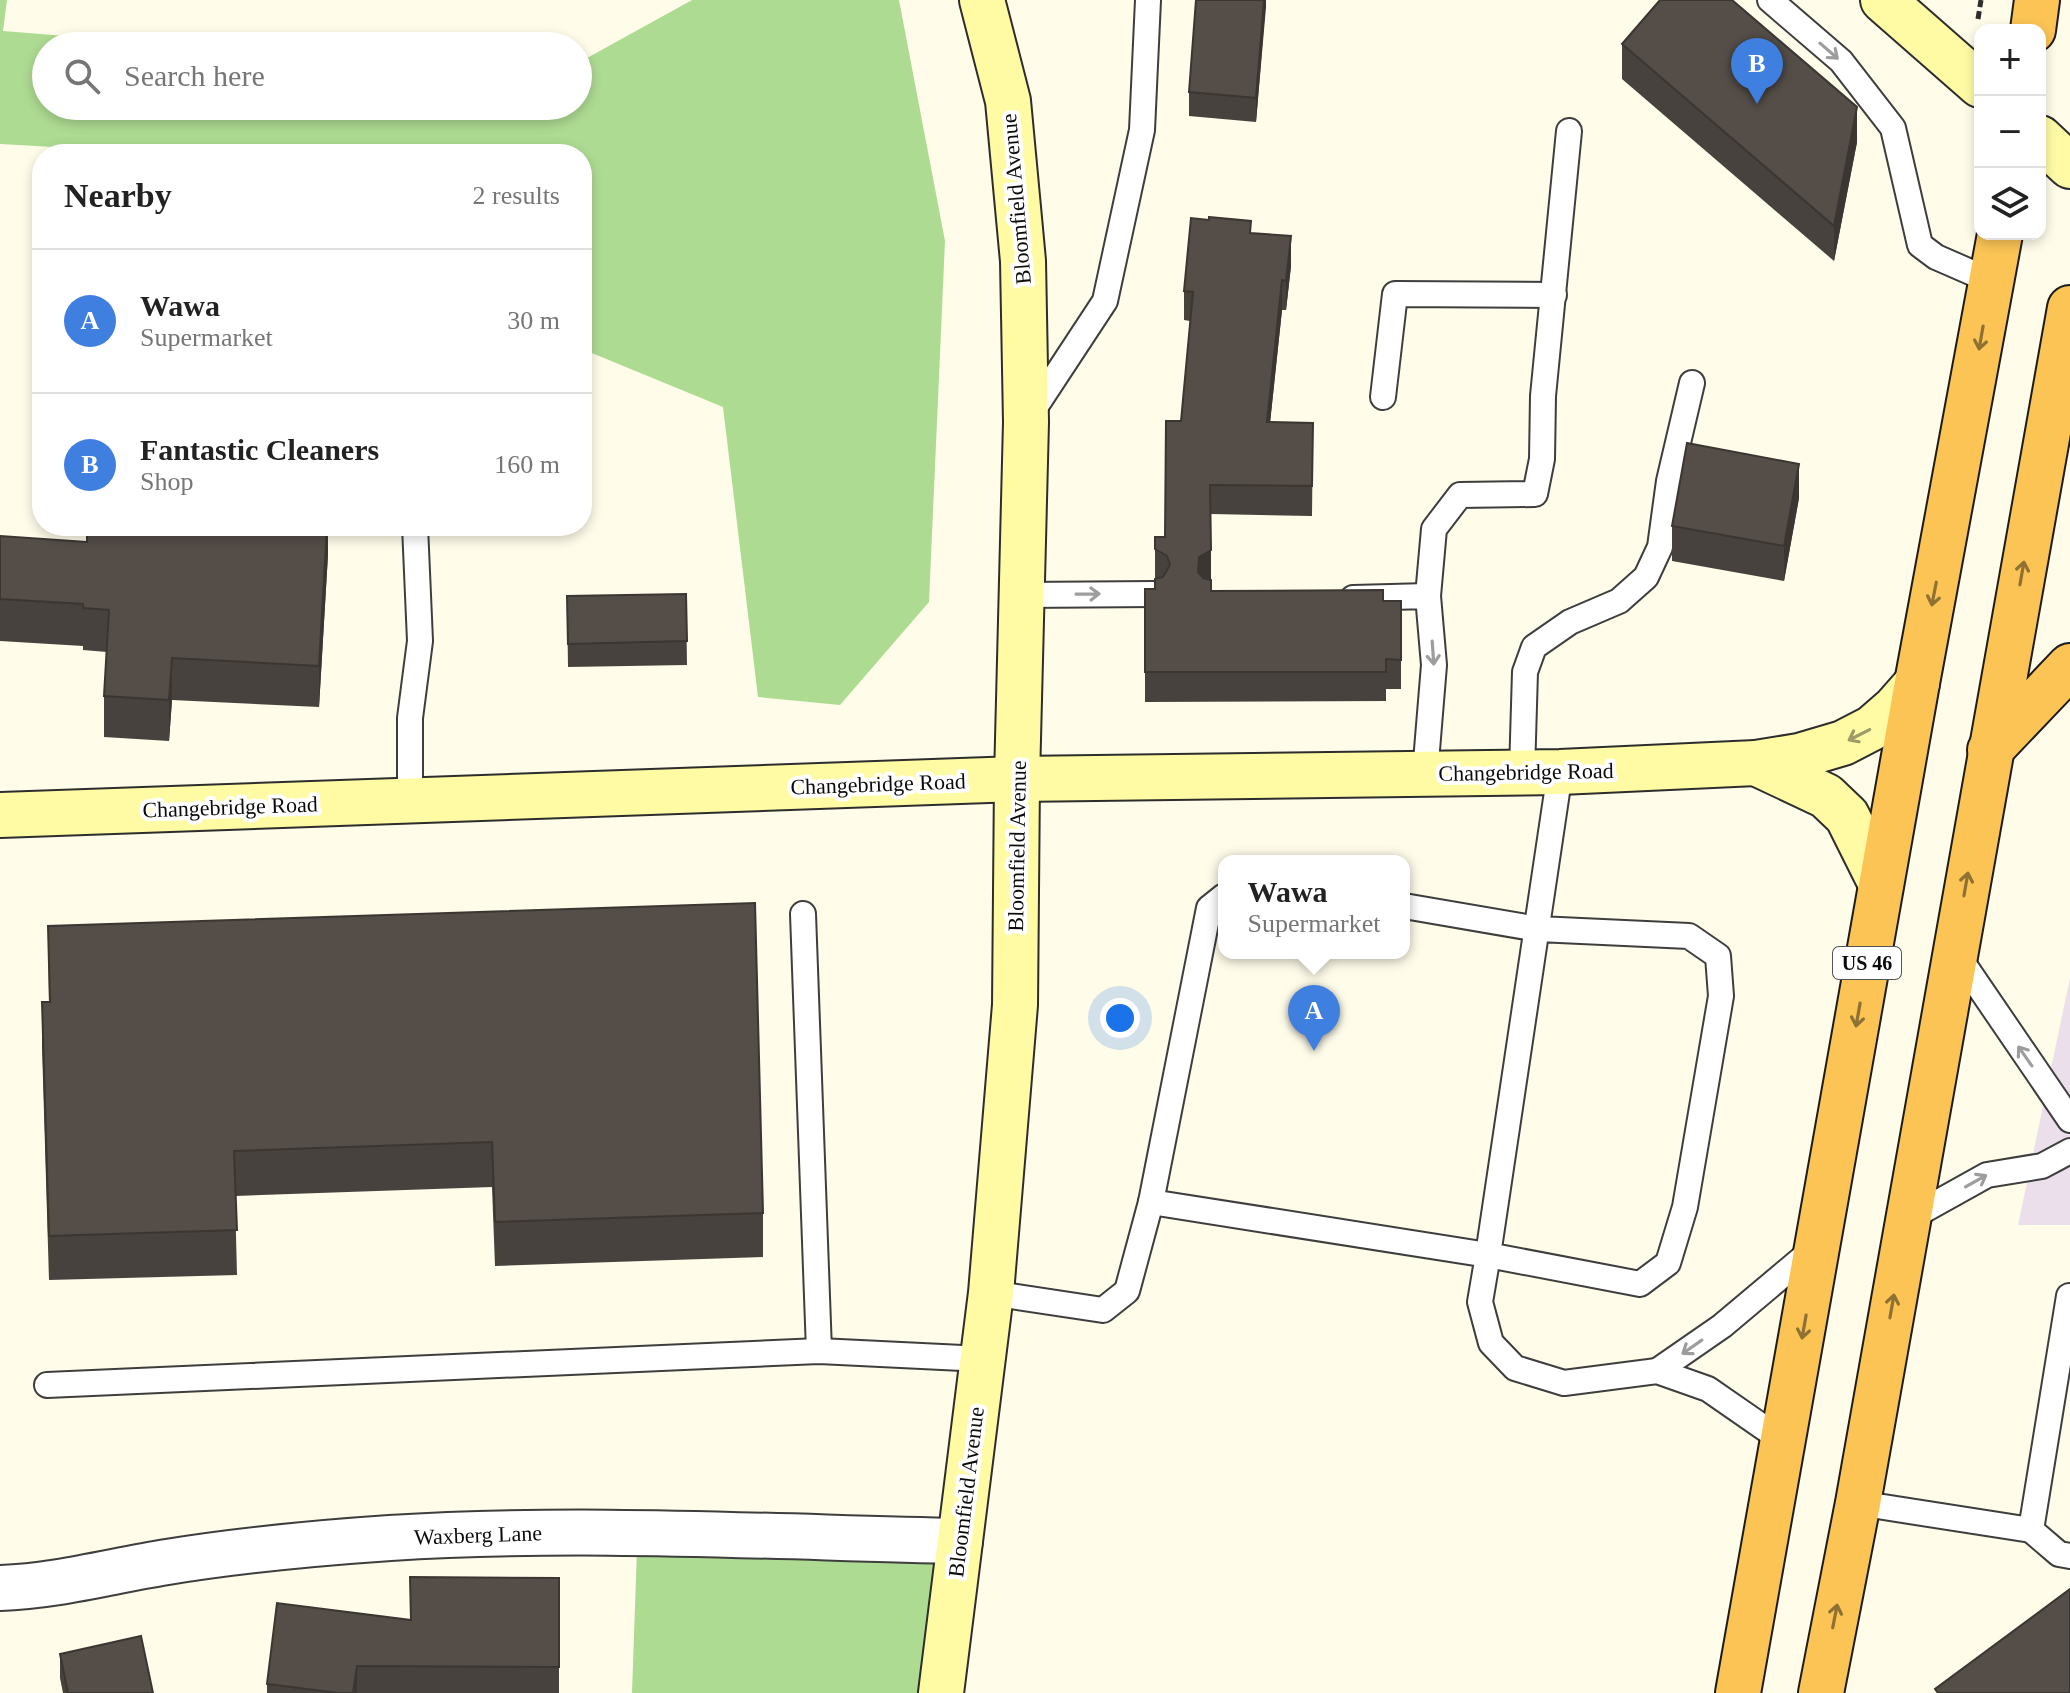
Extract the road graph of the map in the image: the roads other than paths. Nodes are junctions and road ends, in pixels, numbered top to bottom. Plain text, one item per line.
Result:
1 (982, 0) edge
2 (1148, 0) edge
3 (1770, 0) edge
4 (1883, 0) edge
5 (2037, 0) edge
6 (2034, 24) edge
7 (1974, 80) edge
8 (1569, 131) dead end
9 (2046, 144) edge
10 (2070, 166) edge
11 (1999, 240) edge
12 (1991, 281) junction
13 (1554, 295) junction
14 (2070, 308) edge
15 (1692, 383) dead end
16 (1383, 397) dead end
17 (1026, 422) junction
18 (415, 536) edge
19 (1155, 594) edge
20 (1021, 595) junction
21 (1428, 596) junction
22 (1334, 598) edge
23 (2070, 666) edge
24 (1917, 683) junction
25 (1990, 750) junction
26 (1756, 763) junction
27 (1541, 772) junction
28 (1425, 774) junction
29 (1017, 779) junction
30 (410, 800) junction
31 (0, 815) edge
32 (1881, 884) junction
33 (1218, 901) edge
34 (1410, 907) edge
35 (803, 914) dead end
36 (1538, 929) junction
37 (1954, 951) junction
38 (2070, 1120) edge
39 (2070, 1151) edge
40 (1151, 1202) junction
41 (1908, 1219) junction
42 (1818, 1245) junction
43 (1488, 1255) junction
44 (991, 1293) junction
45 (2069, 1296) edge
46 (819, 1351) junction
47 (983, 1359) junction
48 (1657, 1371) junction
49 (47, 1385) dead end
50 (1783, 1441) junction
51 (1858, 1503) junction
52 (2031, 1530) junction
53 (960, 1541) junction
54 (2070, 1556) edge
55 (0, 1588) edge
56 (1829, 1684) edge
57 (941, 1693) edge
58 (1738, 1693) edge

1 - 17 main road, Bloomfield Avenue
2 - 17 lane
3 -> 12 lane
4 - 7 main road
5 - 6 highway
8 - 13 lane
9 - 10 main road
11 - 12 highway, US 46
12 -> 24 highway, US 46
13 - 16 lane
13 - 21 lane
25 -> 14 highway
15 - 27 lane
17 - 20 main road, Bloomfield Avenue
18 - 30 lane
20 -> 19 lane
20 - 29 main road, Bloomfield Avenue
21 - 22 lane
21 -> 28 lane
23 - 25 highway
24 -> 26 main road, Changebridge Road
24 - 32 highway, US 46
37 -> 25 highway
26 - 27 main road, Changebridge Road
26 - 32 main road, Changebridge Road
27 - 28 main road, Changebridge Road
27 - 36 lane
28 - 29 main road, Changebridge Road
29 - 30 main road, Changebridge Road
29 - 44 main road, Bloomfield Avenue
30 - 31 main road, Changebridge Road
32 -> 42 highway, US 46
33 - 40 lane
34 - 36 lane
35 - 46 lane
36 - 43 lane
36 - 43 lane
38 -> 37 lane
37 - 41 highway
41 -> 39 lane
40 - 43 lane
40 - 44 lane
51 -> 41 highway
42 -> 48 lane
42 -> 50 highway, US 46
43 - 48 lane
44 - 47 main road, Bloomfield Avenue
45 - 52 lane
46 - 47 lane
46 - 49 lane
47 - 53 main road, Bloomfield Avenue
48 - 50 lane
50 - 58 highway, US 46
51 - 52 lane
56 -> 51 highway
52 - 54 lane
53 - 55 street, Waxberg Lane
53 - 57 main road, Bloomfield Avenue

